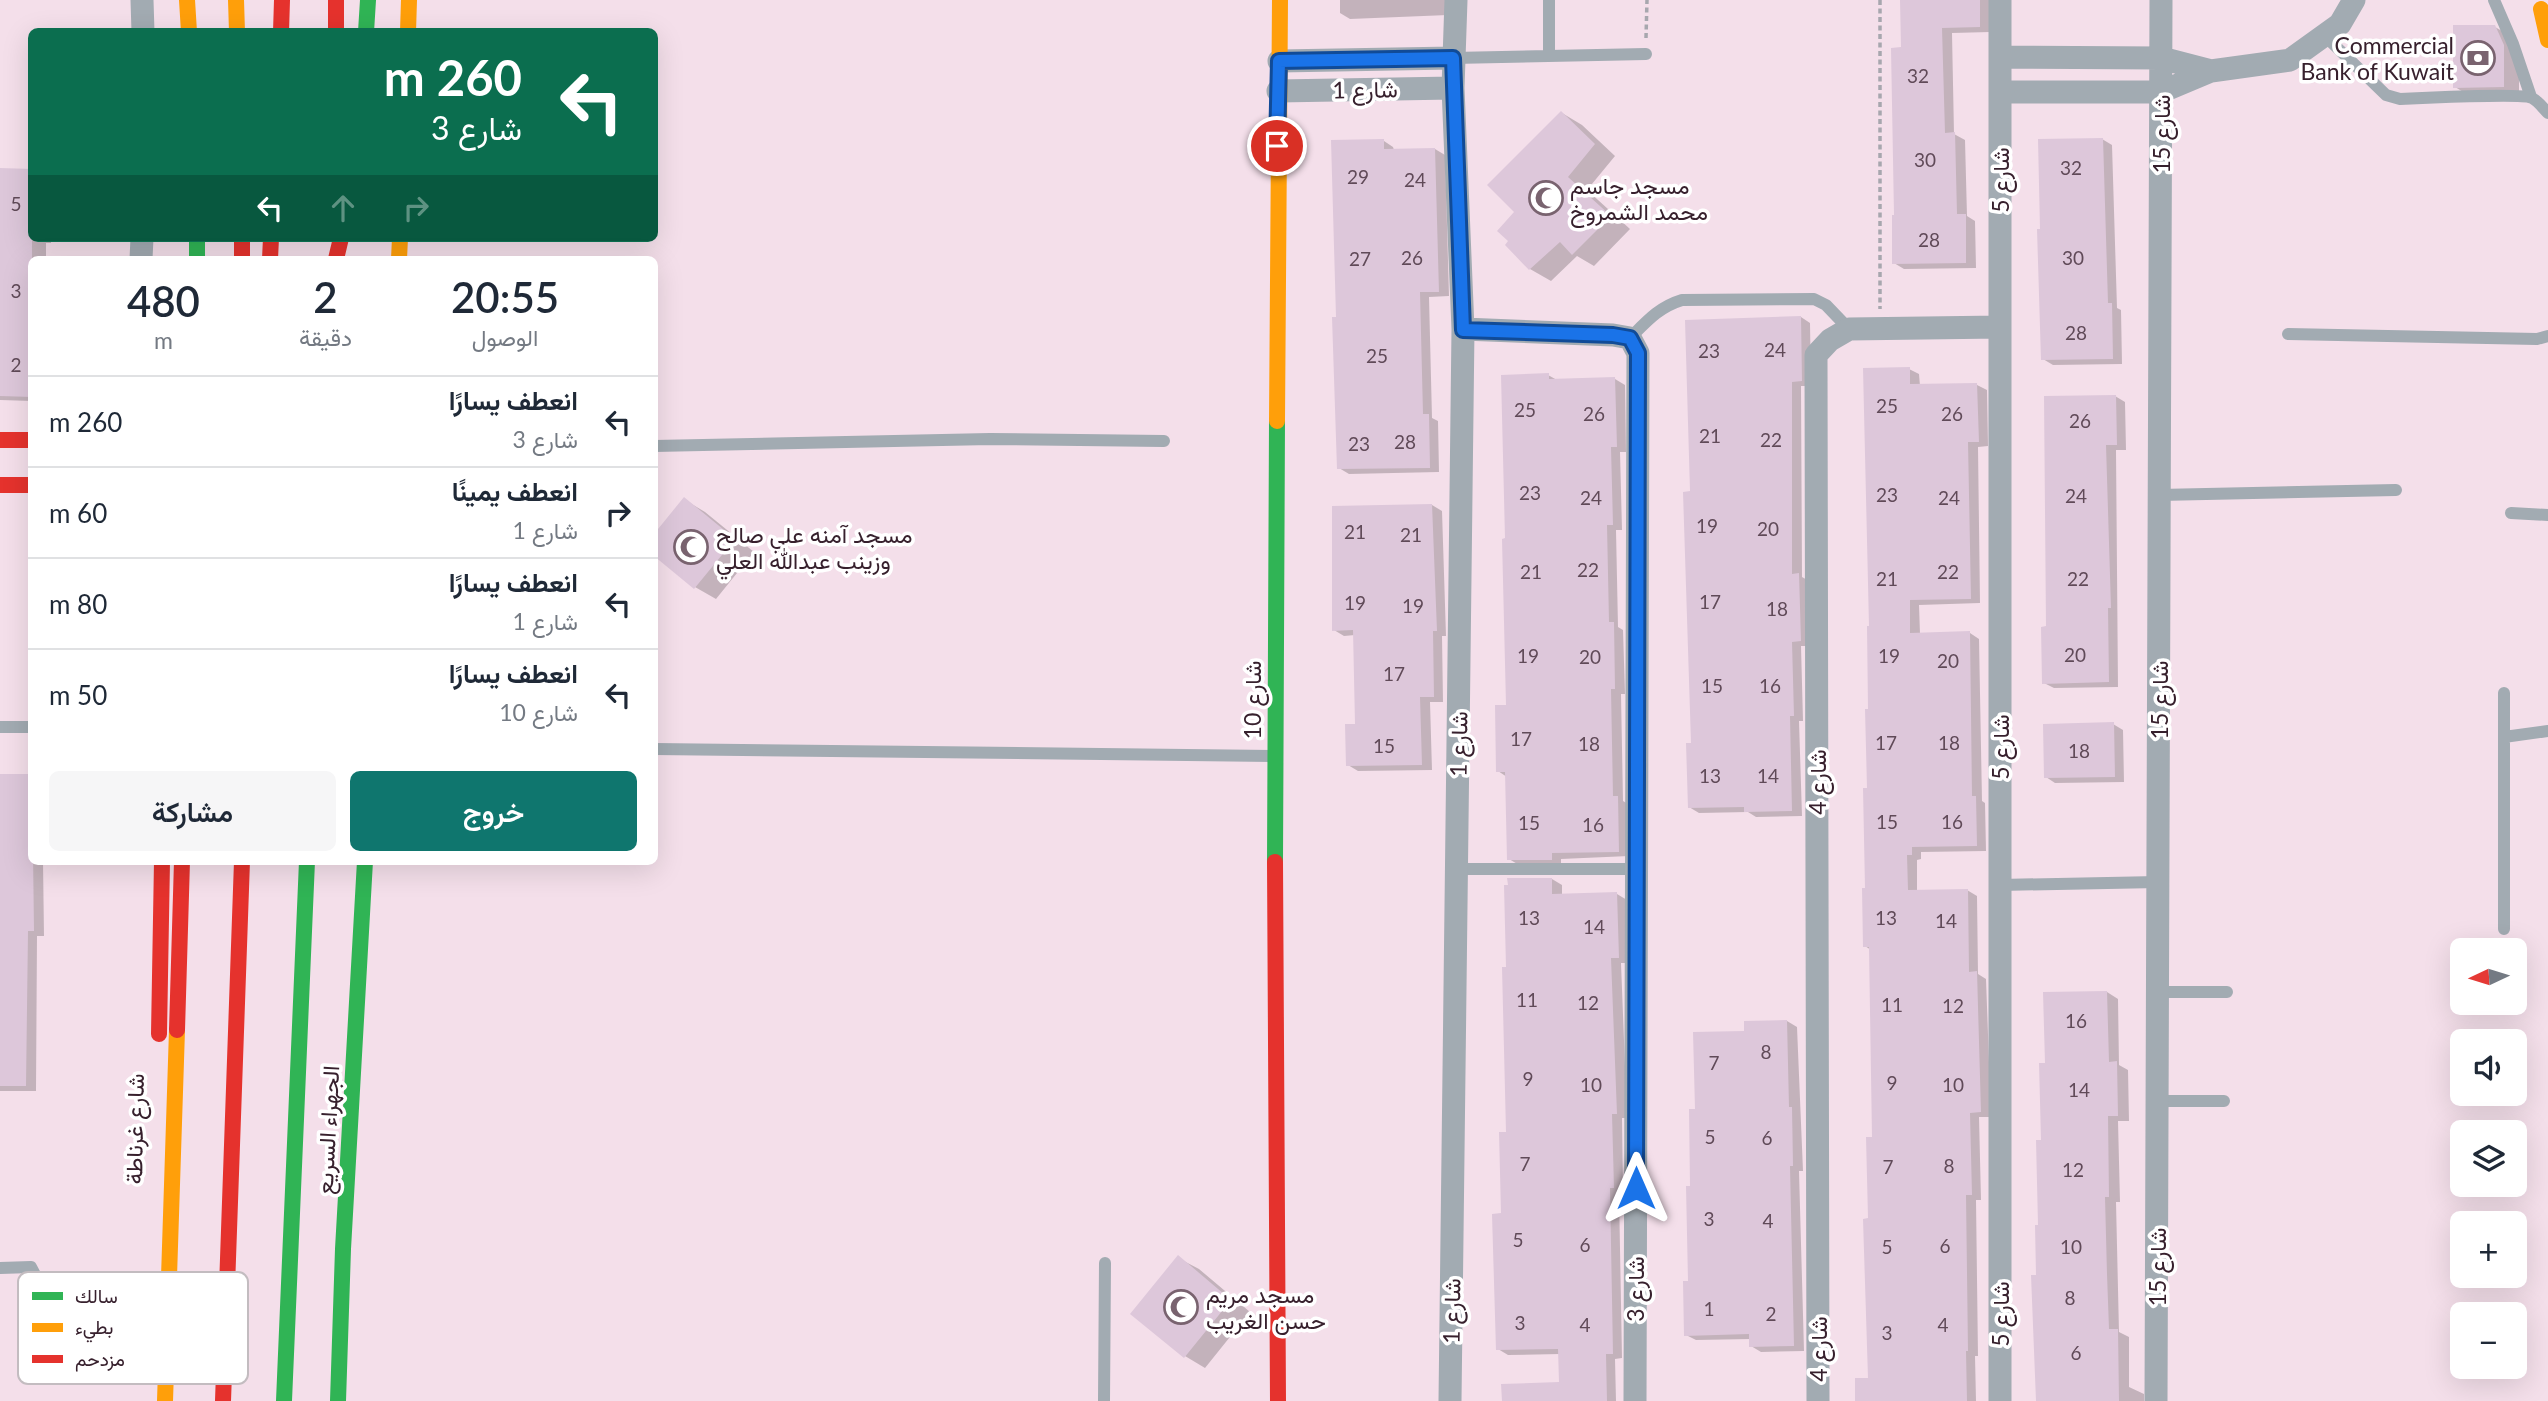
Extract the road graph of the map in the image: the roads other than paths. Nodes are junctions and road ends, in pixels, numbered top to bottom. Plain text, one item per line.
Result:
1 (142, 0) edge
2 (187, 0) edge
3 (236, 0) edge
4 (282, 0) edge
5 (336, 0) edge
6 (368, 0) edge
7 (409, 0) edge
8 (1280, 0) edge
9 (1456, 0) edge
10 (1549, 0) edge
11 (2000, 0) edge
12 (2161, 0) edge
13 (2354, 0) edge
14 (2494, 0) edge
15 (2542, 8) edge
16 (143, 28) edge
17 (189, 28) edge
18 (237, 28) edge
19 (281, 28) edge
20 (336, 28) edge
21 (366, 28) edge
22 (408, 28) edge
23 (2324, 35) junction
24 (2548, 40) edge
25 (1646, 54) road end
26 (1549, 55) junction
27 (2000, 57) junction
28 (1453, 58) junction
29 (2161, 58) junction
30 (1279, 61) junction
31 (2211, 71) junction
32 (1453, 88) junction
33 (1278, 91) junction
34 (2001, 92) junction
35 (2161, 92) junction
36 (2531, 97) junction
37 (2548, 113) edge
38 (2000, 327) junction
39 (1849, 329) junction
40 (1463, 330) junction
41 (2287, 334) dead end
42 (2548, 336) edge
43 (1630, 338) junction
44 (0, 440) edge
45 (28, 440) edge
46 (1164, 441) dead end
47 (658, 446) edge
48 (0, 485) edge
49 (28, 485) edge
50 (2396, 490) dead end
51 (2159, 495) junction
52 (2511, 513) dead end
53 (2548, 515) edge
54 (2504, 693) dead end
55 (0, 727) edge
56 (28, 727) edge
57 (2548, 731) edge
58 (2504, 737) junction
59 (658, 749) edge
60 (1274, 756) junction
61 (162, 865) edge
62 (182, 865) edge
63 (242, 865) edge
64 (307, 865) edge
65 (365, 865) edge
66 (1456, 869) junction
67 (1636, 869) junction
68 (2158, 882) junction
69 (2000, 886) junction
70 (2504, 929) dead end
71 (2158, 992) junction
72 (2227, 992) dead end
73 (159, 1049) dead end
74 (2157, 1101) junction
75 (2224, 1101) dead end
76 (155, 1221) dead end
77 (1105, 1263) dead end
78 (0, 1268) edge
79 (34, 1272) edge
80 (153, 1272) edge
81 (169, 1272) edge
82 (228, 1272) edge
83 (284, 1401) edge
84 (338, 1401) edge
85 (1104, 1401) edge
86 (1278, 1401) edge
87 (1450, 1401) edge
88 (1635, 1401) edge
89 (1818, 1401) edge
90 (2000, 1401) edge
91 (2156, 1401) edge

1 - 16 street
2 - 17 main road
3 - 18 main road
4 - 19 main road
5 - 20 main road
6 - 21 main road
7 - 22 main road
8 - 30 main road, شارع 10
9 - 28 street, شارع 1
10 - 26 lane
11 - 27 street, شارع 5
12 - 29 street, شارع 15
13 - 23 street
14 - 36 lane
15 - 24 main road
23 - 31 street
23 - 36 lane
25 - 26 lane
26 - 28 lane
27 - 29 street
27 - 34 street, شارع 5
28 - 30 street, شارع 1
28 - 32 street, شارع 1
29 - 31 street
29 - 35 street, شارع 15
30 - 33 main road, شارع 10
31 - 35 street
32 - 33 street, شارع 1
32 - 40 street, شارع 1
33 - 60 main road, شارع 10
34 - 35 street
34 - 38 street, شارع 5
35 - 51 street, شارع 15
36 - 37 lane
38 - 39 street
38 - 69 street, شارع 5
39 - 43 lane
39 - 89 street, شارع 4
40 - 43 street
40 - 66 street, شارع 1
41 - 42 lane
43 - 67 street, شارع 3
44 - 45 main road
46 - 47 lane
48 - 49 main road
50 - 51 lane
51 - 68 street, شارع 15
52 - 53 lane
54 - 58 lane
55 - 56 lane
57 - 58 lane
58 - 70 lane
59 - 60 lane
60 - 86 main road, شارع 10
61 - 73 main road, شارع غرناطة
62 - 81 main road
63 - 82 main road
64 - 83 main road, الجهراء السريع
65 - 84 main road, الجهراء السريع
66 - 67 lane
66 - 87 street, شارع 1
67 - 88 street, شارع 3
68 - 69 lane
68 - 71 street, شارع 15
69 - 90 street, شارع 5
71 - 72 lane
71 - 74 street, شارع 15
74 - 75 lane
74 - 91 street, شارع 15
76 - 80 main road
77 - 85 lane
78 - 79 lane

